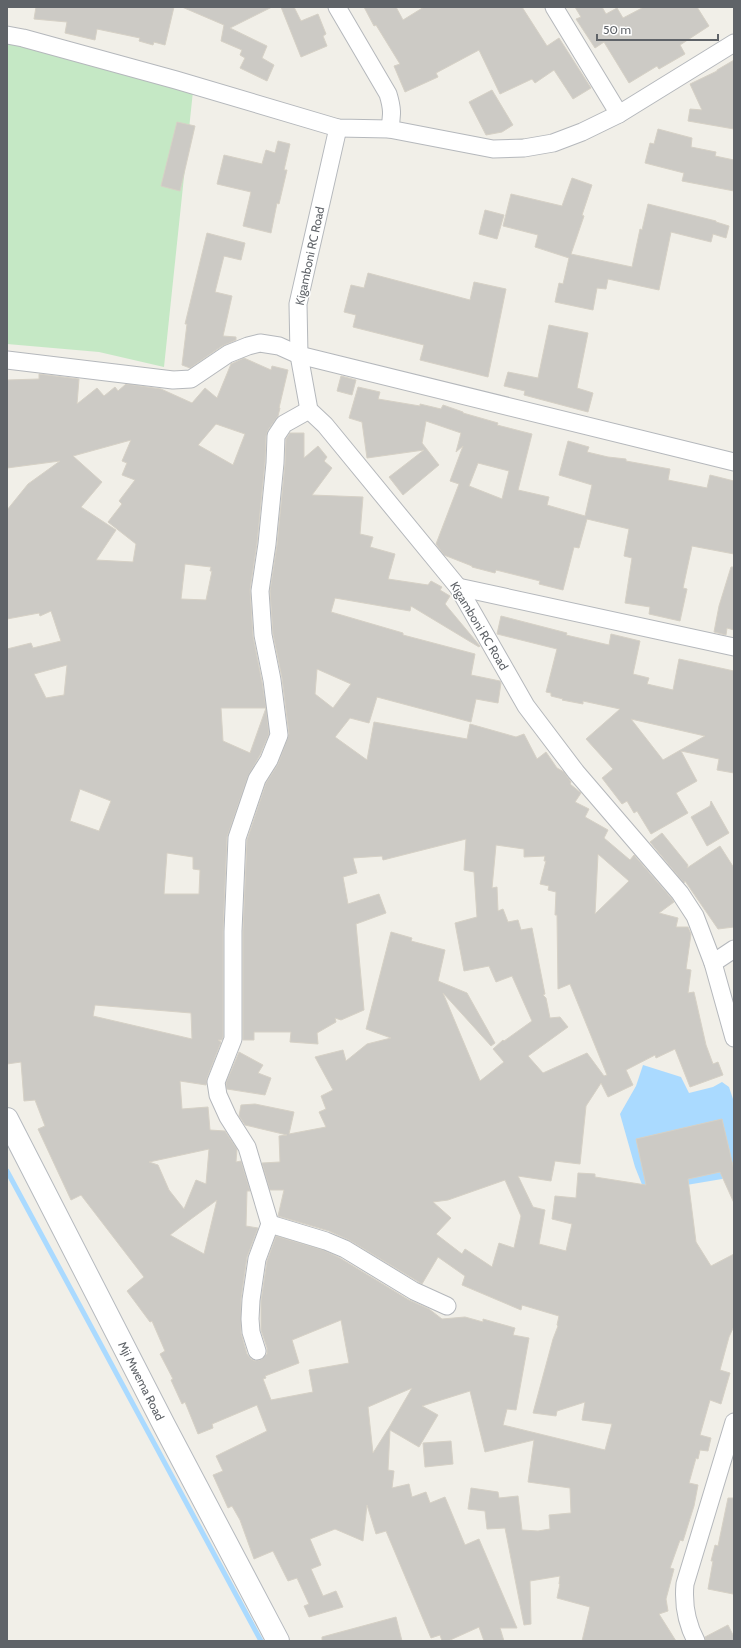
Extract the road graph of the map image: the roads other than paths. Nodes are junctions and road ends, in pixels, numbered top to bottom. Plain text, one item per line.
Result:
1 (337, 7) edge
2 (554, 7) edge
3 (7, 35) edge
4 (734, 43) edge
5 (619, 114) junction
6 (338, 128) junction
7 (389, 129) junction
8 (299, 355) junction
9 (7, 360) edge
10 (309, 410) junction
11 (734, 462) edge
12 (458, 587) junction
13 (734, 647) edge
14 (734, 949) edge
15 (713, 963) junction
16 (734, 1038) edge
17 (7, 1119) edge
18 (270, 1224) junction
19 (446, 1306) dead end
20 (257, 1351) dead end
21 (734, 1422) edge
22 (278, 1641) edge
23 (696, 1641) edge

1 - 7 street
2 - 5 street
3 - 6 street
4 - 5 street
5 - 7 street
6 - 7 street
6 - 8 street, Kigamboni RC Road
8 - 9 street
8 - 10 street, Kigamboni RC Road
8 - 11 street
10 - 12 street, Kigamboni RC Road
10 - 18 street
12 - 13 street
12 - 15 street, Kigamboni RC Road
14 - 15 street
15 - 16 street, Kigamboni RC Road
17 - 22 main road, Mji Mwema Road
18 - 19 street
18 - 20 street
21 - 23 street

